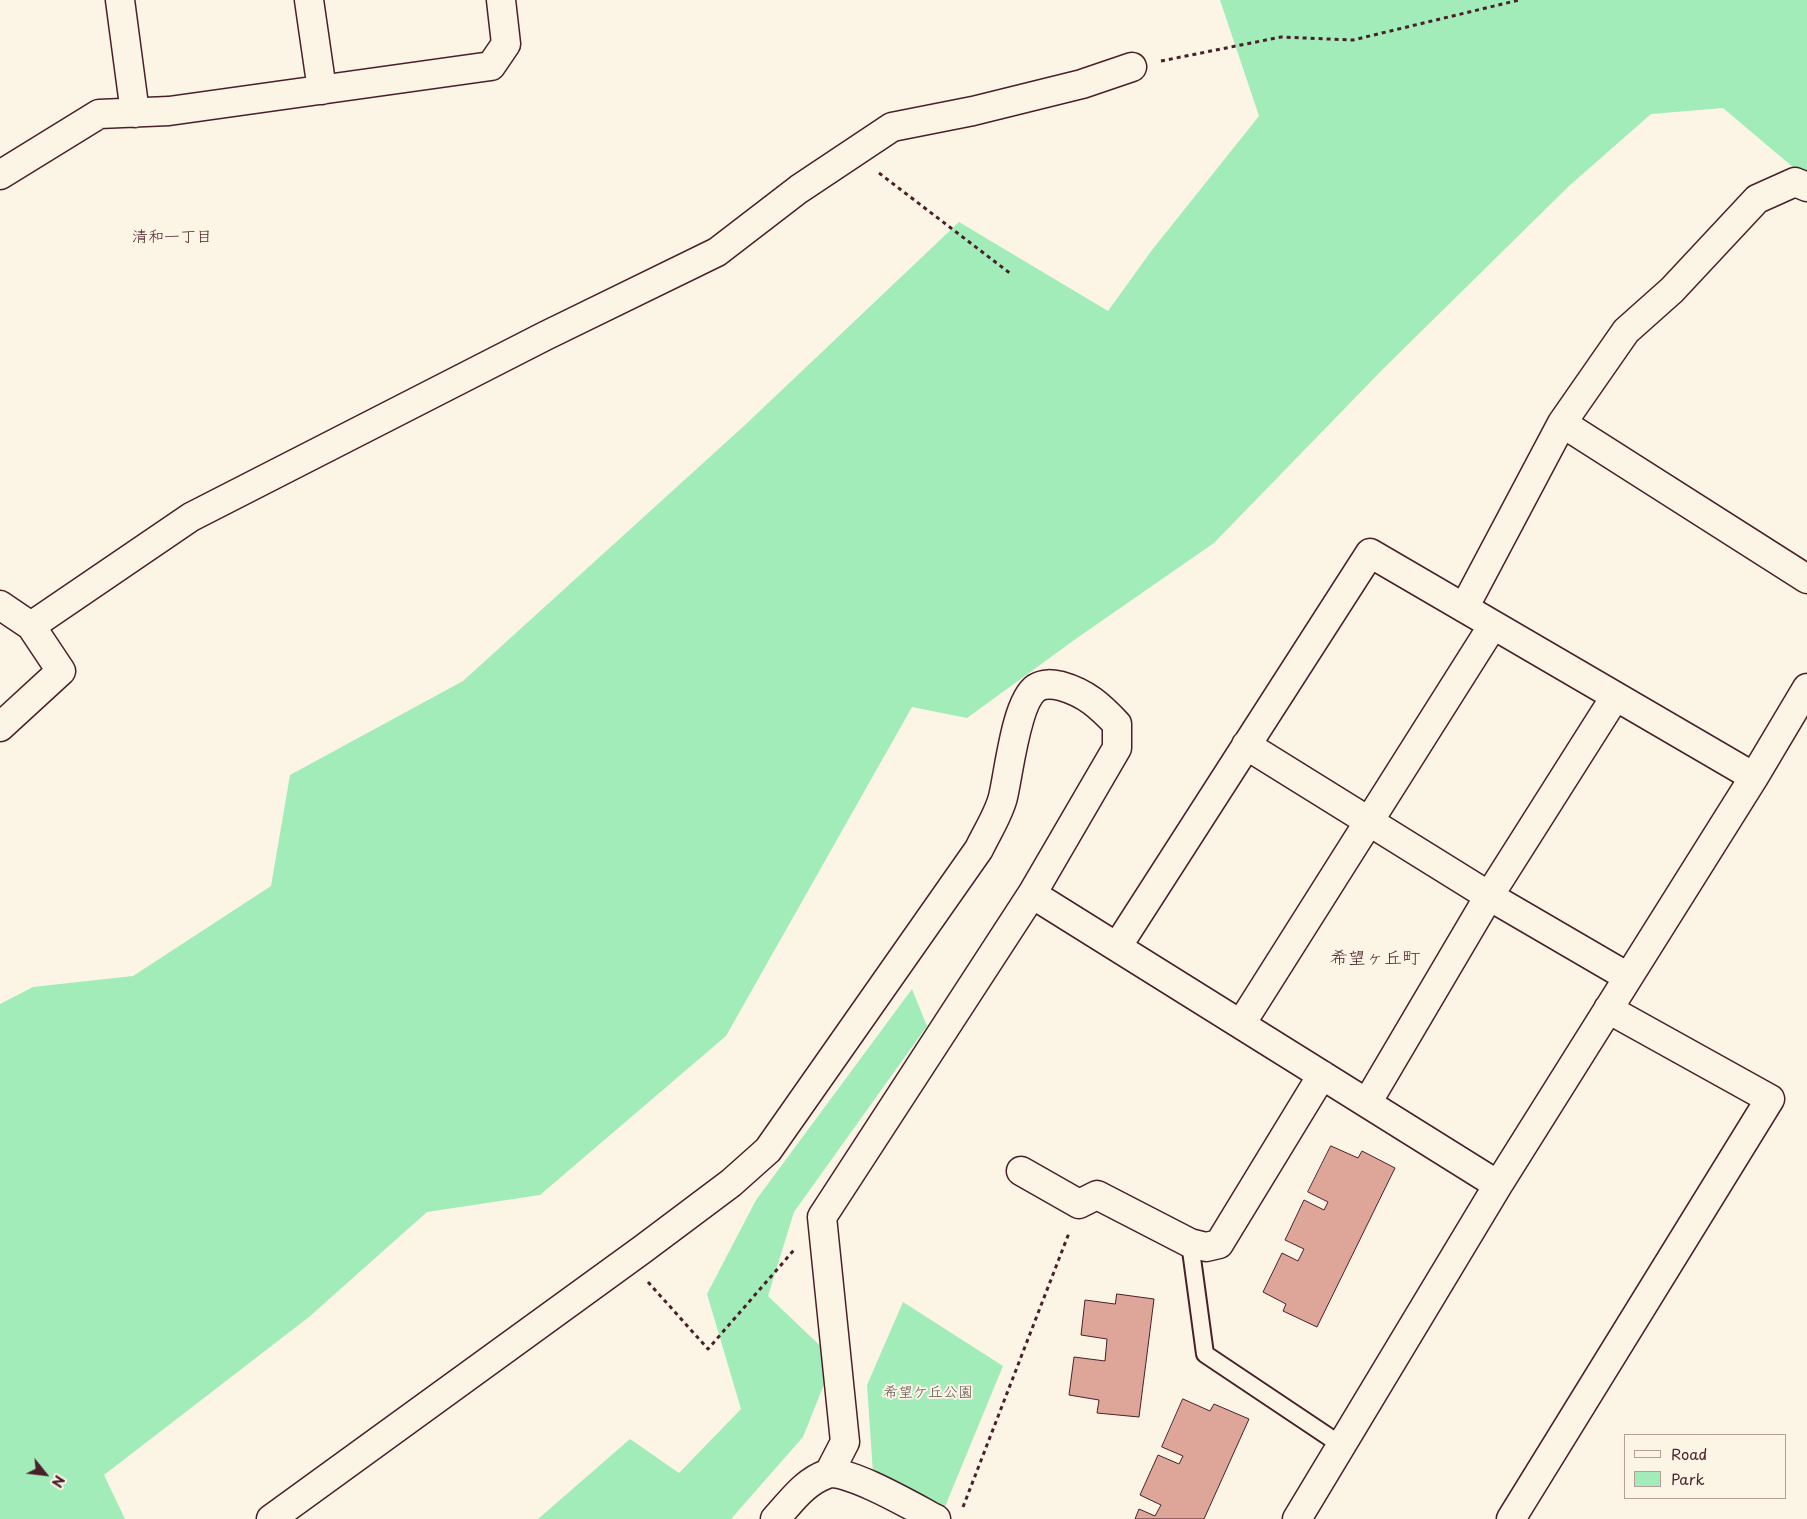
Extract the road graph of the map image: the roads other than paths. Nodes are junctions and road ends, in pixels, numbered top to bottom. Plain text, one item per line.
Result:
1 (120, 0) edge
2 (309, 0) edge
3 (501, 0) edge
4 (1132, 68) road end
5 (322, 90) junction
6 (136, 112) junction
7 (0, 175) edge
8 (1807, 186) edge
9 (1562, 423) junction
10 (1807, 579) edge
11 (0, 605) edge
12 (1464, 608) junction
13 (1493, 625) junction
14 (31, 626) junction
15 (1807, 688) edge
16 (1615, 697) junction
17 (0, 727) edge
18 (1246, 745) junction
19 (1754, 777) junction
20 (1370, 822) junction
21 (1032, 894) junction
22 (1489, 896) junction
23 (1117, 947) junction
24 (1628, 977) junction
25 (1608, 1010) junction
26 (1241, 1024) junction
27 (1322, 1075) junction
28 (1367, 1103) junction
29 (1021, 1172) dead end
30 (1498, 1185) junction
31 (1190, 1243) junction
32 (1341, 1444) junction
33 (829, 1473) junction
34 (271, 1519) edge
35 (775, 1519) edge
36 (936, 1519) edge
37 (1297, 1519) edge
38 (1511, 1519) edge

1 - 6 street
2 - 5 street
3 - 5 street
4 - 14 street
5 - 6 street
6 - 7 street
8 - 9 street
9 - 10 street
9 - 12 street
11 - 14 street
12 - 13 street
12 - 18 street
13 - 16 street
13 - 20 street
14 - 17 street
15 - 19 street
16 - 19 street
16 - 22 street
18 - 20 street
18 - 23 street
19 - 24 street
20 - 22 street
20 - 26 street
21 - 23 street
21 - 33 street
21 - 34 street
22 - 24 street
22 - 28 street
23 - 26 street
24 - 25 street
25 - 30 street
25 - 38 street
26 - 27 street
27 - 28 street
27 - 31 street
28 - 30 street
29 - 31 street
30 - 32 street
31 - 32 lane
32 - 37 street
33 - 35 street
33 - 36 street

